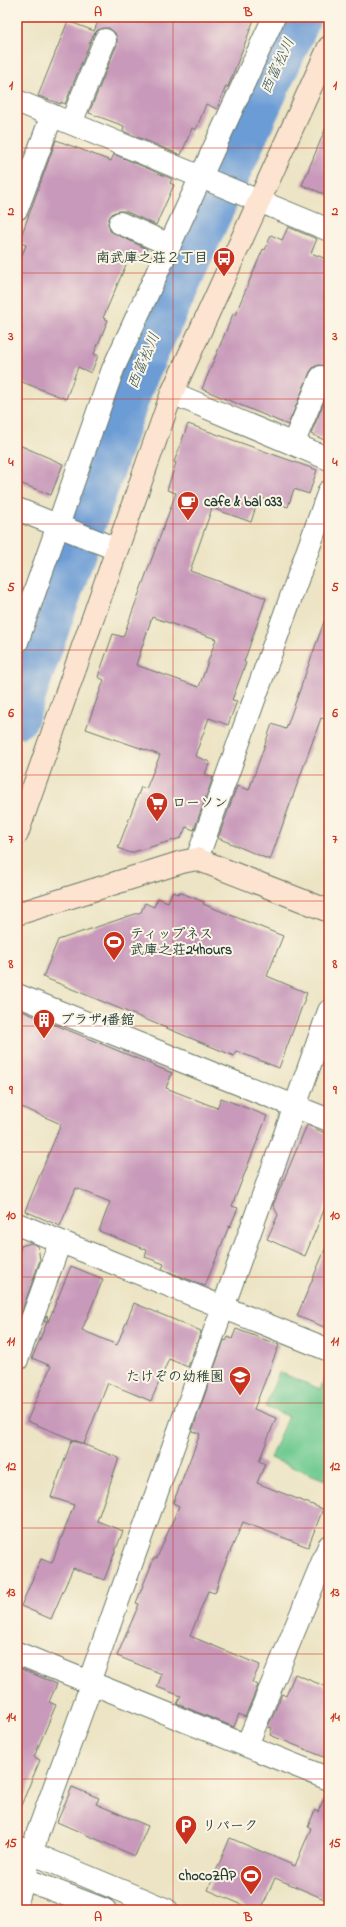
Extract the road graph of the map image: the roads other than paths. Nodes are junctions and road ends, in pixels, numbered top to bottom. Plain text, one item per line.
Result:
1 (274, 17) edge
2 (105, 40) dead end
3 (329, 47) edge
4 (17, 101) edge
5 (61, 119) junction
6 (206, 180) junction
7 (250, 198) junction
8 (17, 209) edge
9 (120, 223) dead end
10 (329, 230) edge
11 (170, 245) junction
12 (329, 380) edge
13 (172, 393) junction
14 (293, 444) junction
15 (329, 459) edge
16 (329, 491) edge
17 (17, 509) edge
18 (64, 528) junction
19 (116, 549) junction
20 (17, 642) edge
21 (17, 834) edge
22 (197, 859) junction
23 (329, 911) edge
24 (17, 914) edge
25 (17, 995) edge
26 (329, 1011) edge
27 (295, 1106) junction
28 (329, 1120) edge
29 (17, 1224) edge
30 (60, 1242) junction
31 (222, 1307) junction
32 (329, 1350) edge
33 (17, 1360) edge
34 (329, 1546) edge
35 (17, 1653) edge
36 (89, 1682) junction
37 (247, 1746) junction
38 (329, 1779) edge
39 (24, 1850) edge
40 (20, 1877) edge
41 (17, 1902) edge
42 (105, 1910) edge
43 (167, 1910) edge

1 - 6 street
2 - 5 street
3 - 7 street
4 - 5 street
5 - 6 street
5 - 8 street
6 - 7 street
6 - 11 street
7 - 10 street
7 - 13 street
9 - 11 street
11 - 18 street
12 - 14 street
13 - 14 street
13 - 19 street
14 - 15 street
16 - 22 street
17 - 18 street
18 - 19 street
18 - 20 street
19 - 21 street
22 - 23 street
22 - 24 street
25 - 27 street
26 - 27 street
27 - 28 street
27 - 31 street
29 - 30 street
30 - 31 street
30 - 33 street
31 - 32 street
31 - 36 street
34 - 37 street
35 - 36 street
36 - 37 street
36 - 39 street
37 - 38 street
39 - 40 street
39 - 43 street
40 - 41 street
40 - 42 street

